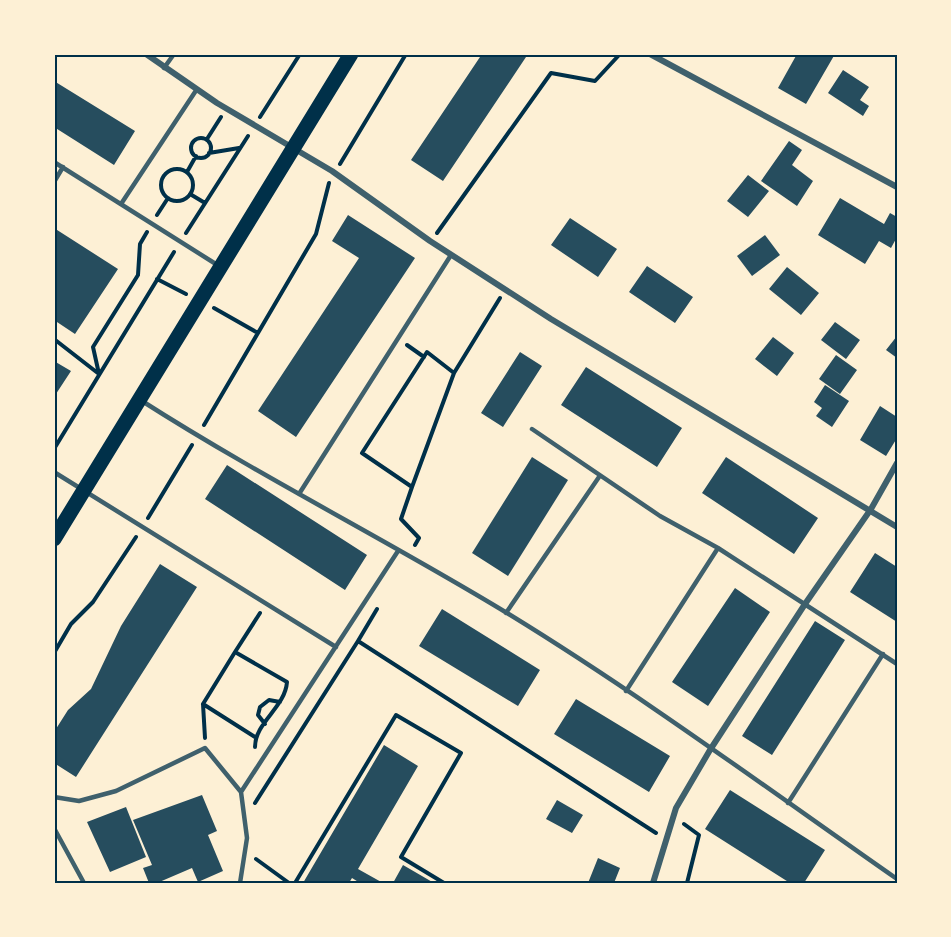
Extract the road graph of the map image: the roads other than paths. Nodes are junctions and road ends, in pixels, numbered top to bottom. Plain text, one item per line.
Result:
1 (146, 54) edge
2 (174, 54) edge
3 (351, 54) edge
4 (650, 54) edge
5 (164, 68) junction
6 (197, 89) junction
7 (294, 149) junction
8 (54, 162) edge
9 (63, 167) junction
10 (54, 182) edge
11 (897, 187) edge
12 (121, 204) junction
13 (451, 255) junction
14 (221, 267) junction
15 (141, 400) junction
16 (532, 429) dead end
17 (897, 463) edge
18 (54, 472) edge
19 (599, 477) junction
20 (84, 491) junction
21 (299, 494) junction
22 (870, 509) junction
23 (897, 527) edge
24 (54, 539) edge
25 (718, 548) junction
26 (398, 551) junction
27 (805, 604) junction
28 (506, 613) junction
29 (336, 647) junction
30 (883, 654) junction
31 (897, 664) edge
32 (626, 691) junction
33 (710, 750) junction
34 (242, 792) junction
35 (54, 797) edge
36 (788, 803) junction
37 (54, 828) edge
38 (897, 879) edge
39 (84, 883) edge
40 (240, 883) edge
41 (653, 883) edge

1 - 5 street
2 - 5 lane
3 - 7 main road
4 - 11 street
5 - 6 street
6 - 7 street
6 - 12 lane
7 - 13 street
7 - 14 main road
8 - 9 lane
9 - 10 lane
9 - 12 lane
12 - 14 lane
13 - 21 lane
13 - 22 street
14 - 15 main road
15 - 20 main road
15 - 21 lane
16 - 19 lane
17 - 22 street
18 - 20 lane
19 - 25 lane
19 - 28 lane
20 - 24 main road
20 - 29 lane
21 - 26 lane
22 - 23 street
22 - 27 street
25 - 27 lane
25 - 32 lane
26 - 28 lane
26 - 29 lane
27 - 30 lane
27 - 33 street
28 - 32 lane
29 - 34 lane
30 - 31 lane
30 - 36 lane
32 - 33 lane
33 - 36 lane
33 - 41 street
34 - 35 lane
34 - 40 lane
36 - 38 lane
37 - 39 lane

